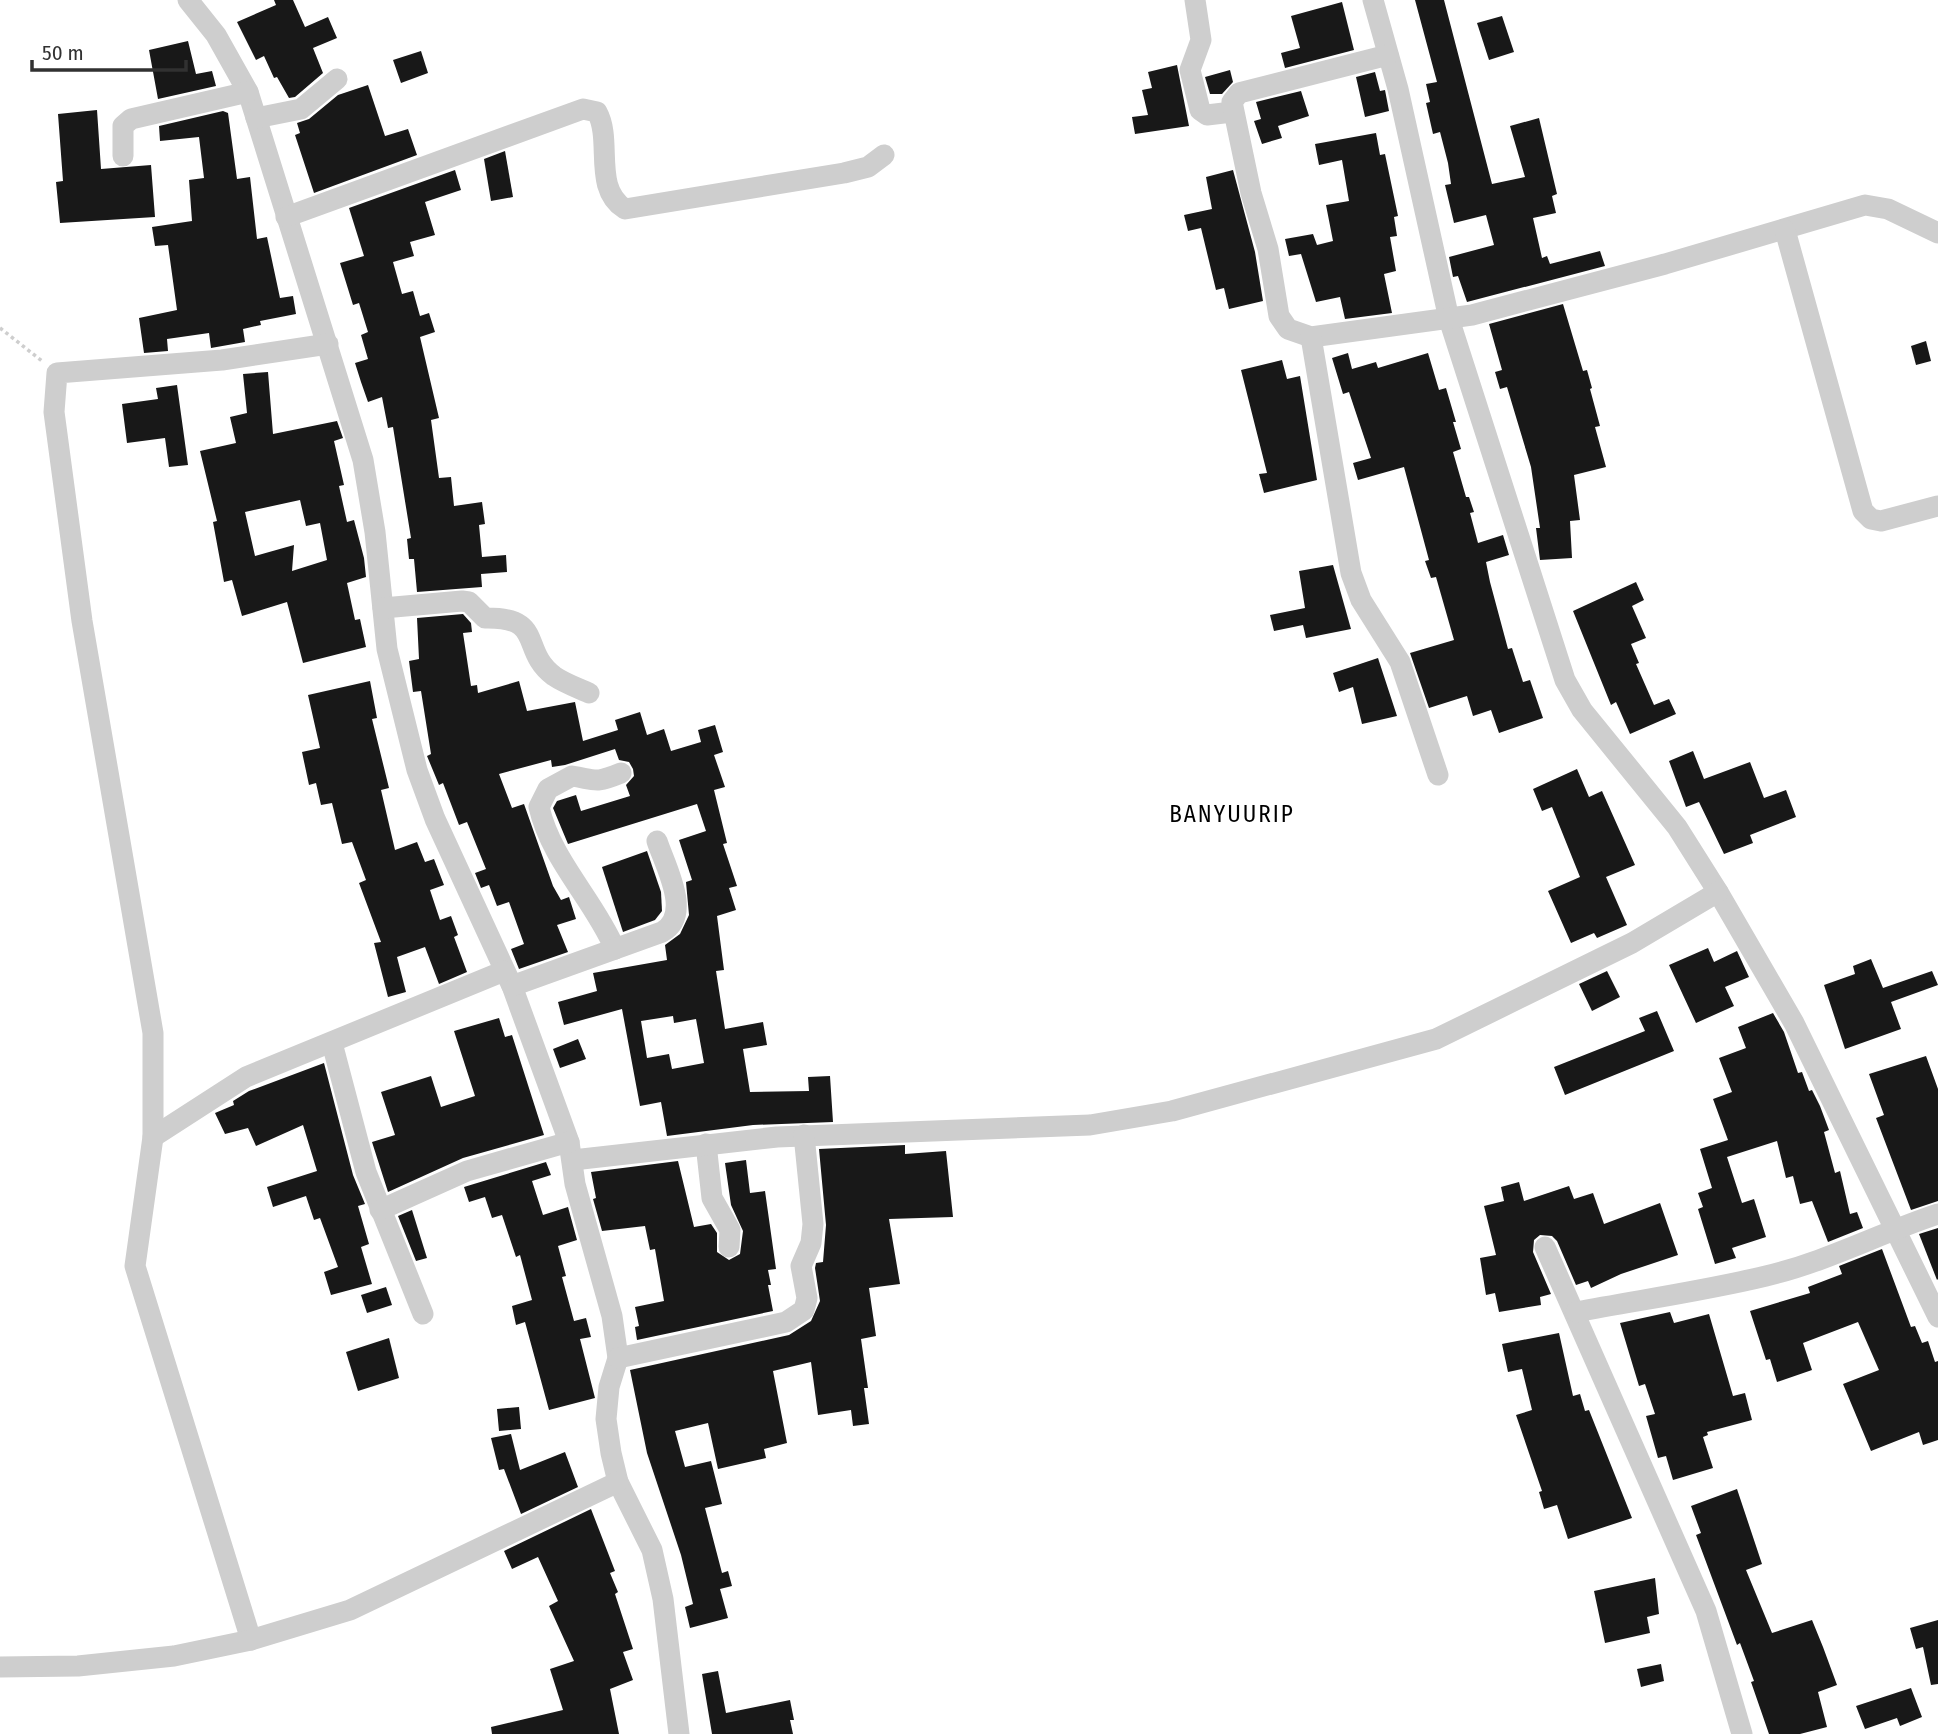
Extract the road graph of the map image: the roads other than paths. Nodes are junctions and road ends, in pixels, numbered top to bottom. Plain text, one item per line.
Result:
1 (188, 0) edge
2 (1195, 0) edge
3 (1373, 0) edge
4 (1388, 55) junction
5 (337, 79) dead end
6 (248, 92) junction
7 (1232, 112) junction
8 (257, 118) junction
9 (884, 155) dead end
10 (123, 156) dead end
11 (286, 217) junction
12 (1785, 230) junction
13 (1938, 233) edge
14 (1449, 319) junction
15 (1311, 337) junction
16 (328, 344) junction
17 (1938, 506) edge
18 (383, 608) junction
19 (589, 693) dead end
20 (621, 773) dead end
21 (1438, 775) dead end
22 (657, 841) dead end
23 (1718, 892) junction
24 (615, 949) junction
25 (508, 979) junction
26 (332, 1043) junction
27 (804, 1135) junction
28 (153, 1137) junction
29 (706, 1144) junction
30 (571, 1151) junction
31 (380, 1210) junction
32 (1938, 1214) edge
33 (1892, 1229) junction
34 (729, 1247) dead end
35 (1545, 1247) dead end
36 (1576, 1312) junction
37 (423, 1314) dead end
38 (1938, 1317) edge
39 (618, 1357) junction
40 (618, 1482) junction
41 (250, 1640) junction
42 (0, 1667) edge
43 (679, 1734) edge
44 (1742, 1734) edge

1 - 6 street
2 - 7 street
3 - 4 street
4 - 7 street
4 - 14 street
5 - 8 street
6 - 8 street
6 - 10 street
7 - 15 street
8 - 11 street
9 - 11 street
11 - 16 street
12 - 13 street
12 - 14 street
12 - 17 street
14 - 15 street
14 - 23 street
15 - 21 street
16 - 18 street
16 - 28 street
18 - 19 street
18 - 25 street
20 - 24 street
22 - 24 street
23 - 27 street
23 - 33 street
24 - 25 street
25 - 26 street
25 - 30 street
26 - 28 street
26 - 31 street
27 - 29 street
27 - 39 street
28 - 41 street
29 - 30 street
29 - 34 street
30 - 31 street
30 - 39 street
31 - 37 street
32 - 33 street
33 - 36 street
33 - 38 street
35 - 36 street
36 - 44 street
39 - 40 street
40 - 41 street
40 - 43 street
41 - 42 street

